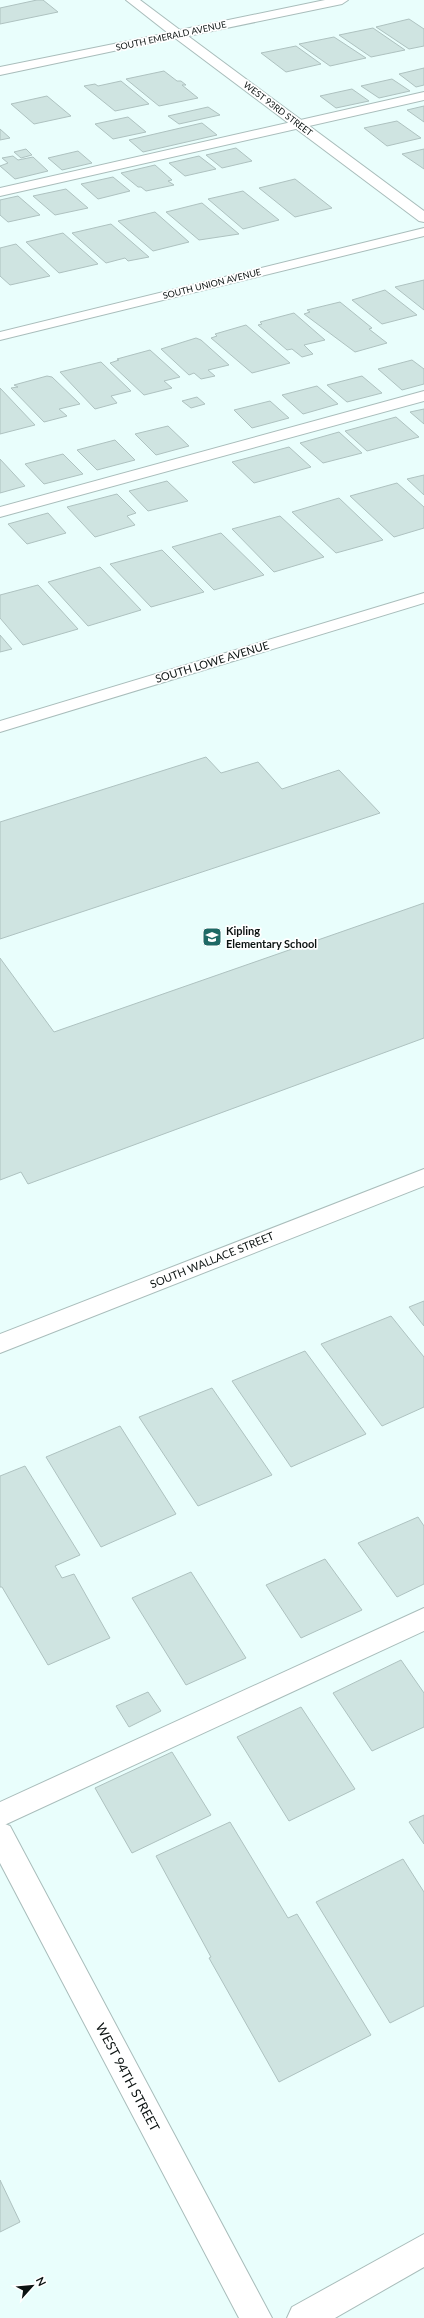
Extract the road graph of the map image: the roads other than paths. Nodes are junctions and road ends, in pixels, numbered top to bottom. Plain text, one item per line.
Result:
1 (132, 0) edge
2 (342, 0) edge
3 (178, 34) junction
4 (0, 71) edge
5 (424, 96) edge
6 (299, 125) junction
7 (0, 192) edge
8 (424, 218) edge
9 (424, 232) edge
10 (0, 336) edge
11 (424, 396) edge
12 (0, 512) edge
13 (424, 598) edge
14 (0, 727) edge
15 (424, 1177) edge
16 (0, 1344) edge
17 (424, 1619) edge
18 (0, 1815) edge
19 (0, 1835) edge
20 (424, 2250) edge
21 (256, 2318) edge
22 (303, 2318) edge

1 - 3 street, WEST 93RD STREET
2 - 3 street, SOUTH EMERALD AVENUE
3 - 4 street, SOUTH EMERALD AVENUE
3 - 6 street, WEST 93RD STREET
5 - 6 street
6 - 7 street
6 - 8 street, WEST 93RD STREET
9 - 10 street, SOUTH UNION AVENUE
11 - 12 street
13 - 14 street, SOUTH LOWE AVENUE
15 - 16 street, SOUTH WALLACE STREET
17 - 18 street
19 - 21 street, WEST 94TH STREET
20 - 22 street

